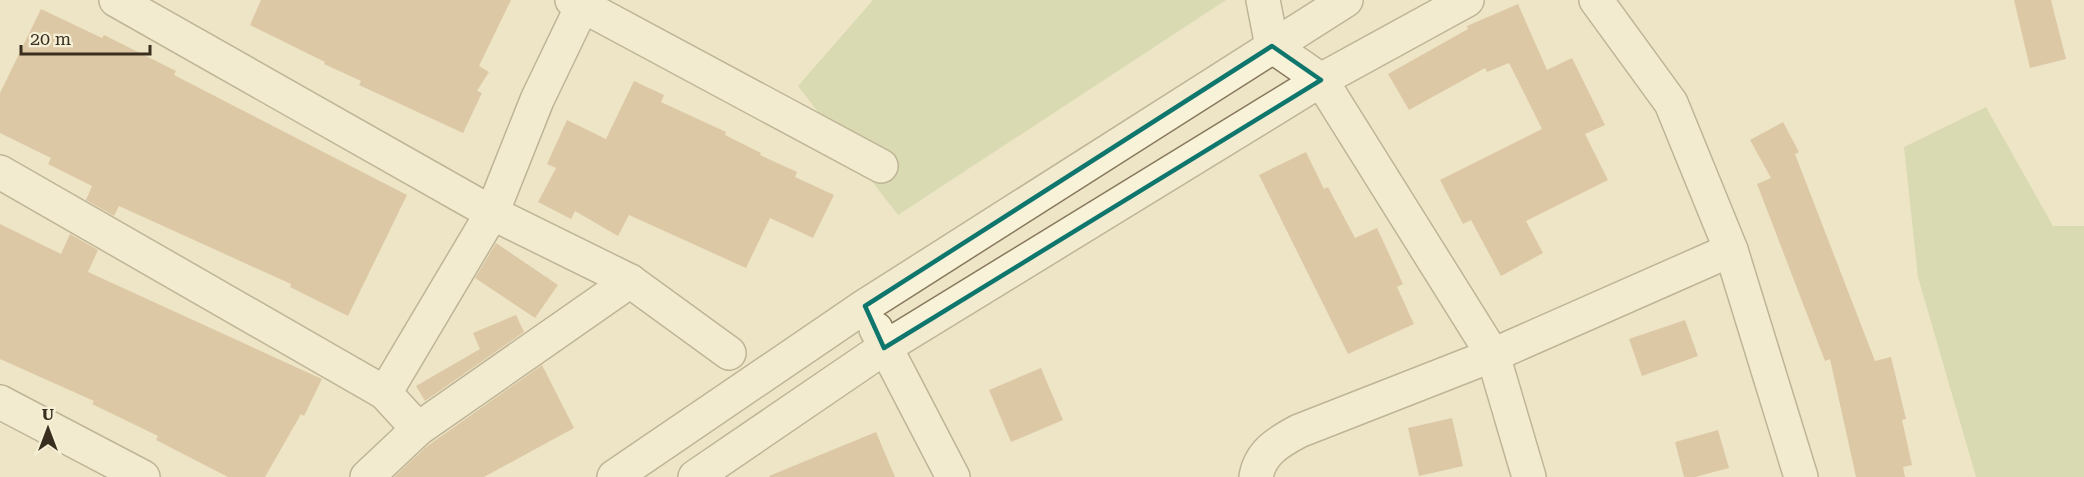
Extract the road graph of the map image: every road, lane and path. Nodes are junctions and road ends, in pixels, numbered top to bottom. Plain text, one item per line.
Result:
1 (116, 0) edge
2 (1263, 0) edge
3 (1346, 0) edge
4 (1467, 0) edge
5 (1596, 0) edge
6 (580, 2) edge
7 (1272, 46) junction
8 (1321, 81) junction
9 (881, 166) dead end
10 (0, 172) edge
11 (492, 213) junction
12 (1731, 250) junction
13 (630, 281) junction
14 (865, 306) junction
15 (884, 348) junction
16 (729, 353) dead end
17 (1493, 355) junction
18 (385, 393) junction
19 (0, 402) edge
20 (418, 429) junction
21 (143, 477) edge
22 (367, 477) edge
23 (614, 477) edge
24 (695, 477) edge
25 (953, 477) edge
26 (1256, 477) edge
27 (1529, 477) edge
28 (1802, 477) edge

1 - 11 street
2 - 7 street
3 - 7 street
4 - 8 street
5 - 12 street
6 - 9 street
6 - 11 street
7 - 8 street
7 - 14 street
8 - 15 street
8 - 17 street
10 - 18 street
11 - 13 street
11 - 18 street
12 - 17 street
12 - 28 street
13 - 16 street
13 - 20 street
14 - 15 street
14 - 23 street
15 - 24 street
15 - 25 street
17 - 26 street
17 - 27 street
18 - 20 street
19 - 21 street
20 - 22 street

